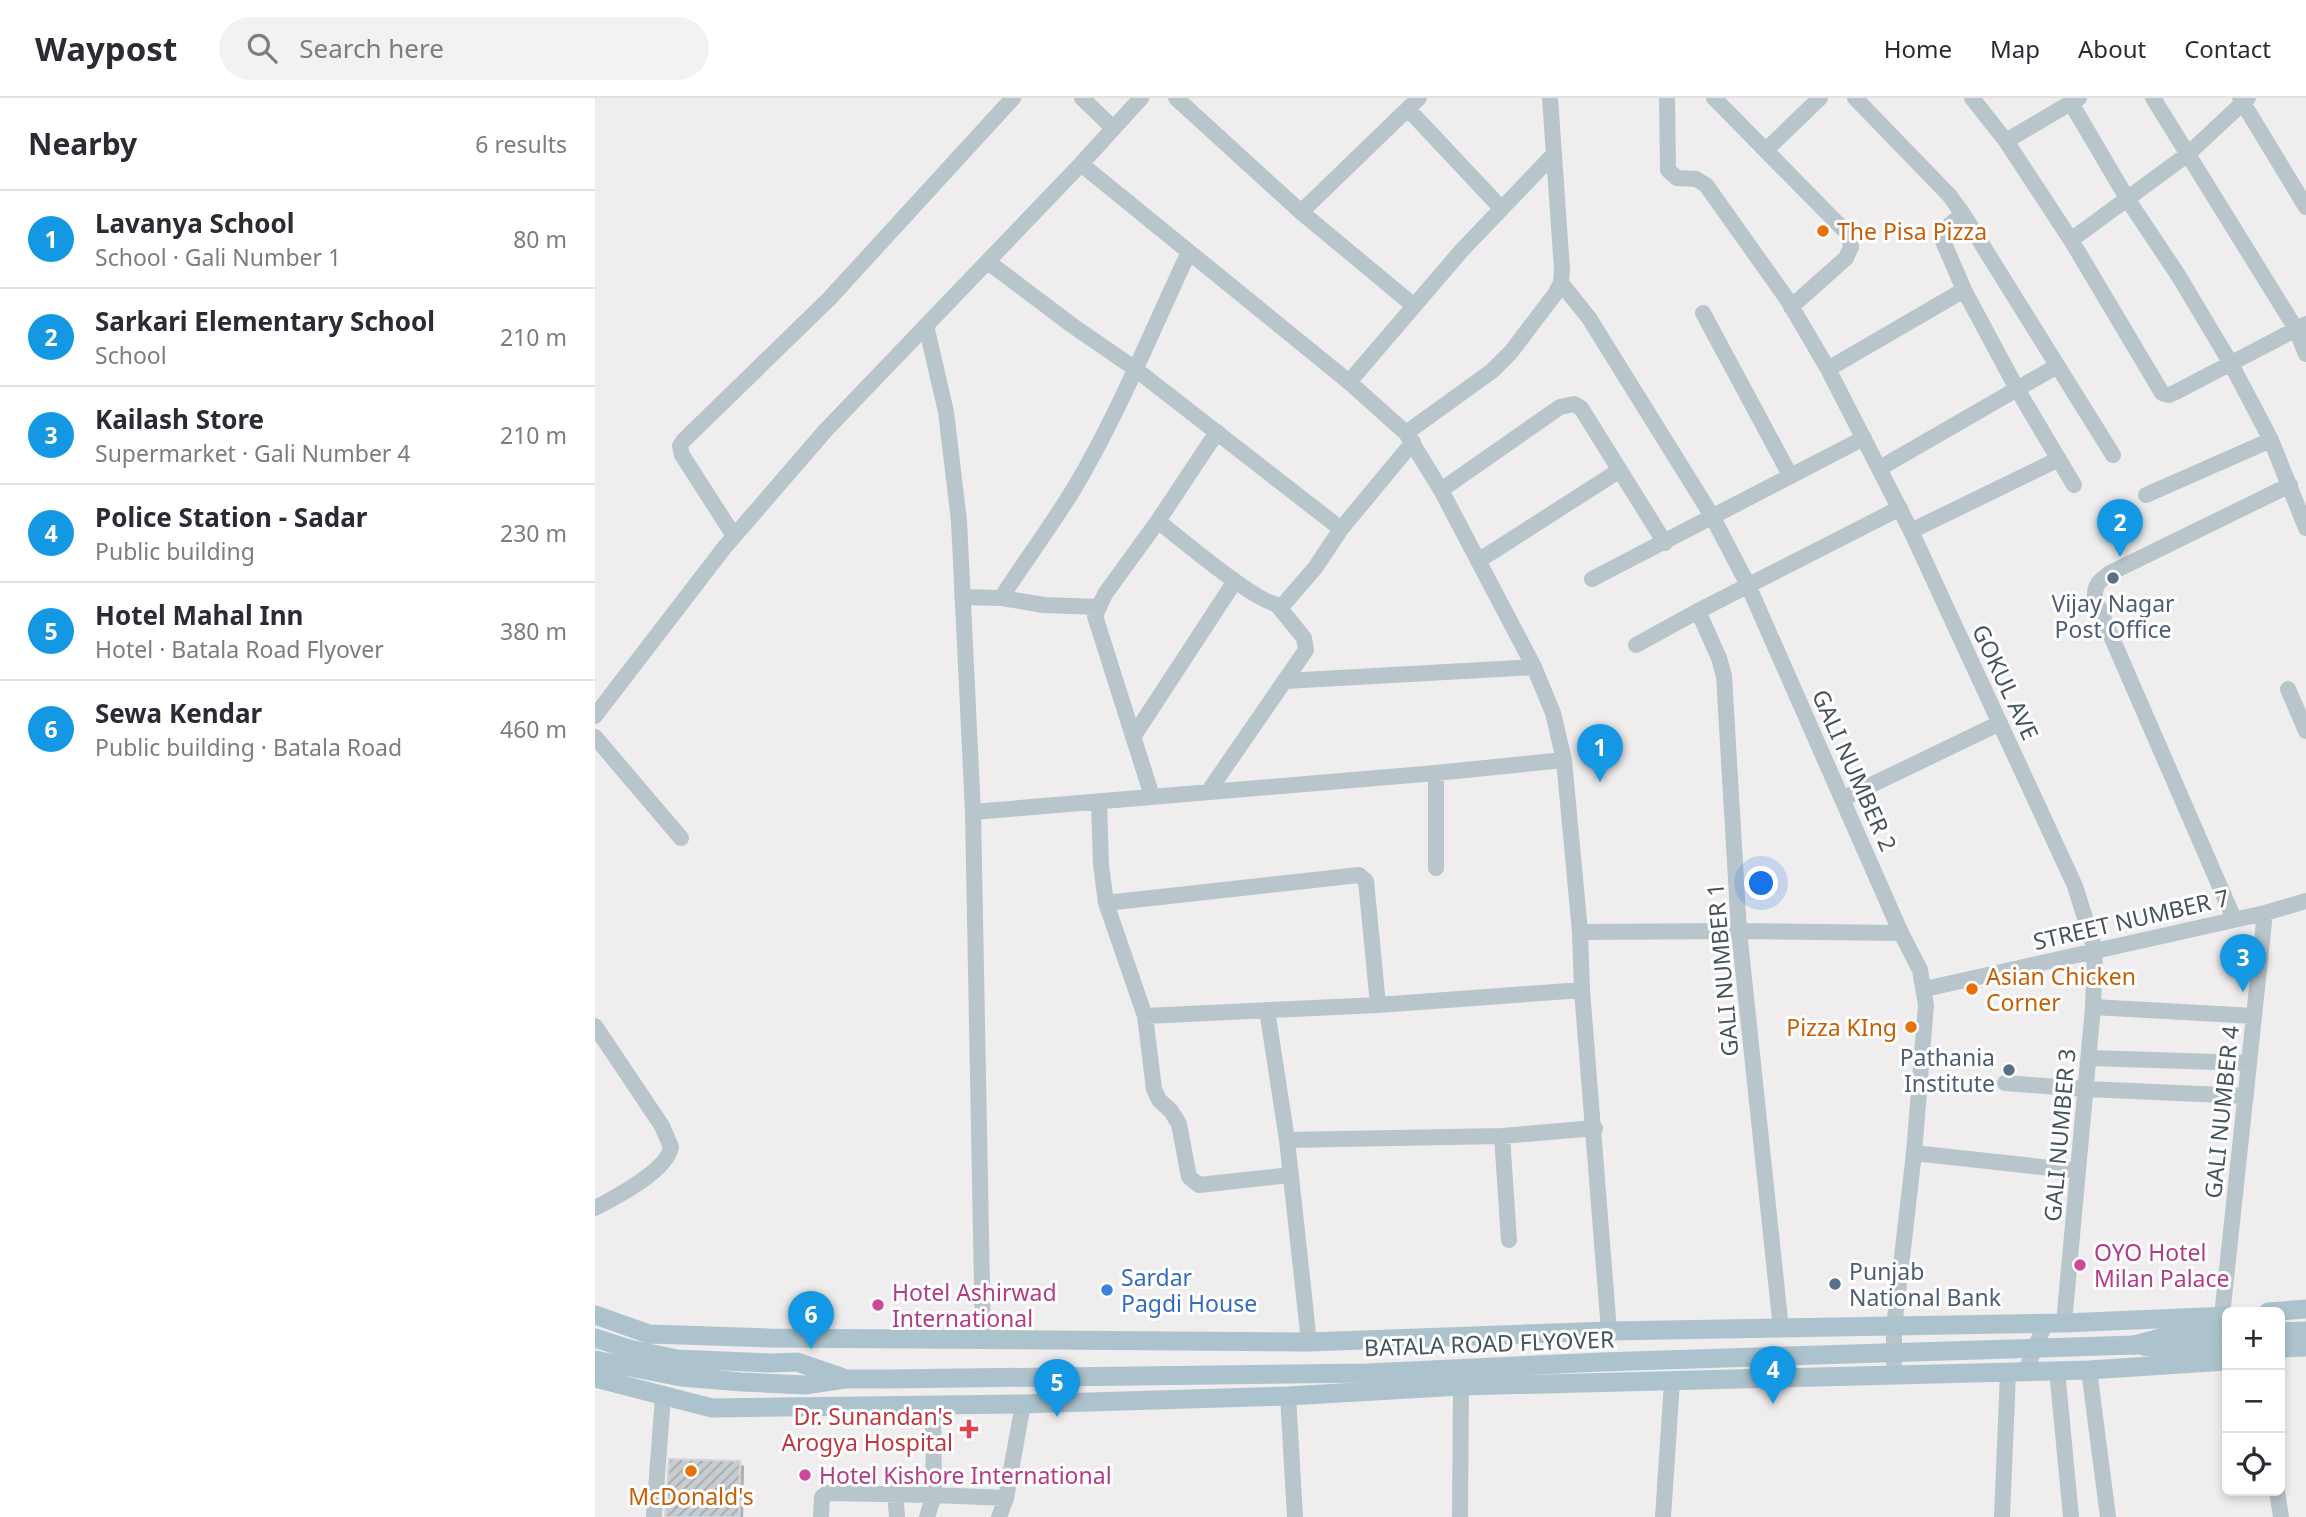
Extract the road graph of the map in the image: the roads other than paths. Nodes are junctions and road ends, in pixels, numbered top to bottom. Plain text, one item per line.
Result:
1 (1013, 98) edge
2 (1082, 98) edge
3 (1141, 98) edge
4 (1176, 98) edge
5 (1550, 98) edge
6 (1667, 98) edge
7 (1714, 98) edge
8 (1820, 98) edge
9 (1855, 98) edge
10 (1972, 98) edge
11 (2153, 98) edge
12 (2075, 100) edge
13 (2244, 100) edge
14 (1413, 103) edge
15 (1113, 128) junction
16 (2006, 141) junction
17 (1766, 150) junction
18 (1554, 154) junction
19 (2188, 155) junction
20 (1081, 164) junction
21 (2128, 200) junction
22 (2306, 206) edge
23 (1501, 208) junction
24 (1301, 212) junction
25 (1963, 214) junction
26 (2071, 240) junction
27 (1189, 252) junction
28 (988, 262) junction
29 (1561, 283) junction
30 (1964, 290) junction
31 (1413, 305) junction
32 (1791, 307) junction
33 (1703, 313) dead end
34 (926, 326) junction
35 (2301, 327) edge
36 (2306, 354) edge
37 (2230, 362) junction
38 (2057, 366) junction
39 (1134, 368) junction
40 (1828, 369) junction
41 (1349, 382) junction
42 (2017, 389) junction
43 (1217, 432) junction
44 (1409, 437) junction
45 (1864, 438) junction
46 (2271, 440) junction
47 (2113, 455) dead end
48 (2059, 459) junction
49 (1880, 468) junction
50 (1619, 470) junction
51 (1790, 475) junction
52 (2074, 485) dead end
53 (2290, 485) junction
54 (1441, 490) junction
55 (2146, 495) dead end
56 (1900, 508) junction
57 (1712, 516) junction
58 (1158, 521) junction
59 (2306, 528) edge
60 (1341, 529) junction
61 (1912, 531) junction
62 (734, 536) junction
63 (1665, 543) junction
64 (1478, 561) junction
65 (1593, 579) dead end
66 (1235, 581) junction
67 (1748, 585) junction
68 (962, 597) junction
69 (1001, 598) junction
70 (1278, 606) junction
71 (1097, 607) junction
72 (1698, 611) junction
73 (1636, 645) dead end
74 (1534, 667) junction
75 (1285, 681) junction
76 (2288, 689) dead end
77 (595, 716) edge
78 (2000, 723) junction
79 (2306, 731) edge
80 (595, 737) edge
81 (1133, 737) junction
82 (1564, 760) junction
83 (1436, 774) junction
84 (1208, 792) junction
85 (1151, 796) junction
86 (1842, 799) junction
87 (1099, 802) junction
88 (973, 812) junction
89 (681, 838) dead end
90 (1436, 868) dead end
91 (2306, 901) edge
92 (1106, 903) junction
93 (2265, 913) junction
94 (2234, 919) junction
95 (1739, 931) junction
96 (1580, 933) junction
97 (1901, 933) junction
98 (2095, 950) junction
99 (1925, 989) junction
100 (1583, 990) junction
101 (1378, 1004) junction
102 (2093, 1007) junction
103 (1267, 1010) junction
104 (1145, 1016) junction
105 (2254, 1016) junction
106 (595, 1026) edge
107 (2089, 1058) junction
108 (2249, 1063) junction
109 (2004, 1083) dead end
110 (2086, 1089) junction
111 (2246, 1096) junction
112 (1595, 1128) junction
113 (1502, 1136) junction
114 (1287, 1140) junction
115 (1914, 1153) junction
116 (2078, 1171) junction
117 (1291, 1175) junction
118 (595, 1208) edge
119 (1509, 1240) dead end
120 (2227, 1307) edge
121 (2306, 1309) edge
122 (2285, 1311) edge
123 (595, 1315) edge
124 (2222, 1322) edge
125 (2222, 1323) edge
126 (2054, 1324) junction
127 (1894, 1327) junction
128 (1781, 1329) junction
129 (1609, 1331) junction
130 (2306, 1331) edge
131 (2285, 1332) edge
132 (595, 1338) edge
133 (770, 1338) junction
134 (983, 1340) junction
135 (1309, 1342) junction
136 (2135, 1345) junction
137 (2306, 1347) edge
138 (2285, 1348) edge
139 (2222, 1349) edge
140 (2306, 1358) edge
141 (2285, 1359) edge
142 (595, 1360) edge
143 (2222, 1361) edge
144 (771, 1363) junction
145 (2057, 1370) junction
146 (2089, 1370) junction
147 (2016, 1372) junction
148 (1894, 1376) junction
149 (595, 1378) edge
150 (845, 1379) junction
151 (1672, 1382) junction
152 (1461, 1386) junction
153 (663, 1396) junction
154 (1288, 1396) junction
155 (1023, 1404) junction
156 (933, 1405) junction
157 (895, 1493) junction
158 (935, 1495) junction
159 (2278, 1496) edge
160 (1006, 1498) junction
161 (654, 1517) edge
162 (821, 1517) edge
163 (897, 1517) edge
164 (927, 1517) edge
165 (999, 1517) edge
166 (1295, 1517) edge
167 (1459, 1517) edge
168 (1663, 1517) edge
169 (2002, 1517) edge
170 (2071, 1517) edge
171 (2108, 1517) edge
172 (2281, 1517) edge

1 - 62 street
2 - 15 street
3 - 15 street
4 - 24 street
5 - 18 street
6 - 32 street, GOKUL AVE
7 - 17 street
8 - 17 street
9 - 25 street
10 - 16 street
11 - 19 street
12 - 16 street
12 - 21 street
13 - 19 street
13 - 22 street
14 - 23 street
14 - 24 street
15 - 20 street
16 - 26 street
17 - 32 street
18 - 23 street
18 - 29 street
19 - 21 street
19 - 35 street
20 - 27 street
20 - 28 street
21 - 26 street
21 - 37 street
23 - 31 street
24 - 31 street
25 - 30 street
25 - 38 street
26 - 37 street
27 - 39 street
27 - 41 street
28 - 34 street
28 - 39 street
29 - 44 street
29 - 57 street, GALI NUMBER 2
30 - 40 street
30 - 42 street
31 - 41 street
32 - 40 street, GOKUL AVE
33 - 51 street
34 - 62 street
34 - 68 street
35 - 36 street
35 - 37 street
37 - 46 street
38 - 42 street
38 - 47 street
39 - 43 street
39 - 69 street
40 - 45 street, GOKUL AVE
41 - 44 street
42 - 48 street
42 - 49 street
43 - 58 street
43 - 60 street
44 - 54 street
44 - 60 street
45 - 49 street, GOKUL AVE
45 - 51 street
46 - 53 street
46 - 55 street
48 - 52 street
48 - 61 street
49 - 56 street, GOKUL AVE
50 - 54 street
50 - 63 street
50 - 64 street
51 - 57 street
53 - 59 street
53 - 94 street
54 - 64 street
56 - 61 street, GOKUL AVE
56 - 67 street
57 - 63 street
57 - 67 street, GALI NUMBER 2
58 - 66 street
58 - 71 street
60 - 70 street
61 - 78 street, GOKUL AVE
62 - 77 street
63 - 65 street
64 - 74 street
66 - 70 street
66 - 81 street
67 - 72 street
67 - 86 street, GALI NUMBER 2
68 - 69 street
68 - 88 street
69 - 71 street
70 - 75 street
71 - 81 street
72 - 73 street
72 - 95 street, GALI NUMBER 1
74 - 75 street
74 - 82 street
75 - 84 street
76 - 79 street
78 - 86 street
78 - 98 street, GOKUL AVE
80 - 89 street
81 - 85 street
82 - 83 street
82 - 96 street
83 - 84 street
83 - 90 street
84 - 85 street
85 - 87 street
86 - 97 street, GALI NUMBER 2
87 - 88 street
87 - 92 street
88 - 134 street
91 - 93 street, STREET NUMBER 7
92 - 101 street
92 - 104 street
93 - 94 street, STREET NUMBER 7
93 - 105 street, GALI NUMBER 4
94 - 98 street, STREET NUMBER 7
95 - 96 street
95 - 97 street
95 - 128 street, GALI NUMBER 1
96 - 100 street
97 - 99 street, GALI NUMBER 2
98 - 99 street, STREET NUMBER 7
98 - 102 street, GALI NUMBER 3
99 - 115 street, GALI NUMBER 2
100 - 101 street
100 - 112 street
101 - 103 street
102 - 105 street
102 - 107 street, GALI NUMBER 3
103 - 104 street
103 - 114 street
104 - 117 street
105 - 108 street, GALI NUMBER 4
106 - 118 street
107 - 108 street
107 - 110 street, GALI NUMBER 3
108 - 111 street, GALI NUMBER 4
109 - 110 street
110 - 111 street
110 - 116 street, GALI NUMBER 3
111 - 120 street, GALI NUMBER 4
112 - 113 street
112 - 129 street
113 - 114 street
113 - 119 street
114 - 117 street
115 - 116 street
115 - 127 street, GALI NUMBER 2
116 - 126 street, GALI NUMBER 3
117 - 135 street
121 - 122 main road
123 - 133 main road
124 - 126 main road
125 - 136 main road, BATALA ROAD FLYOVER
126 - 127 main road
126 - 147 street, GALI NUMBER 3
127 - 128 main road
127 - 148 street, GALI NUMBER 2
128 - 129 main road
129 - 135 main road
130 - 131 main road
132 - 144 main road
133 - 134 main road
133 - 144 main road
134 - 135 main road
136 - 139 main road, BATALA ROAD FLYOVER
136 - 150 main road, BATALA ROAD FLYOVER, bridge
137 - 138 main road
140 - 141 main road
142 - 150 main road
143 - 146 main road
144 - 150 main road
145 - 146 main road
145 - 147 main road
145 - 170 street
146 - 171 street
147 - 148 main road
147 - 169 street
148 - 151 main road
149 - 153 main road
151 - 152 main road
151 - 168 street
152 - 154 main road
152 - 167 street
153 - 156 main road
153 - 161 street
154 - 155 main road
154 - 166 street
155 - 156 main road
155 - 160 street
156 - 158 street
157 - 158 street
157 - 162 street
157 - 163 street
158 - 160 street
158 - 164 street
159 - 172 street
160 - 165 street

